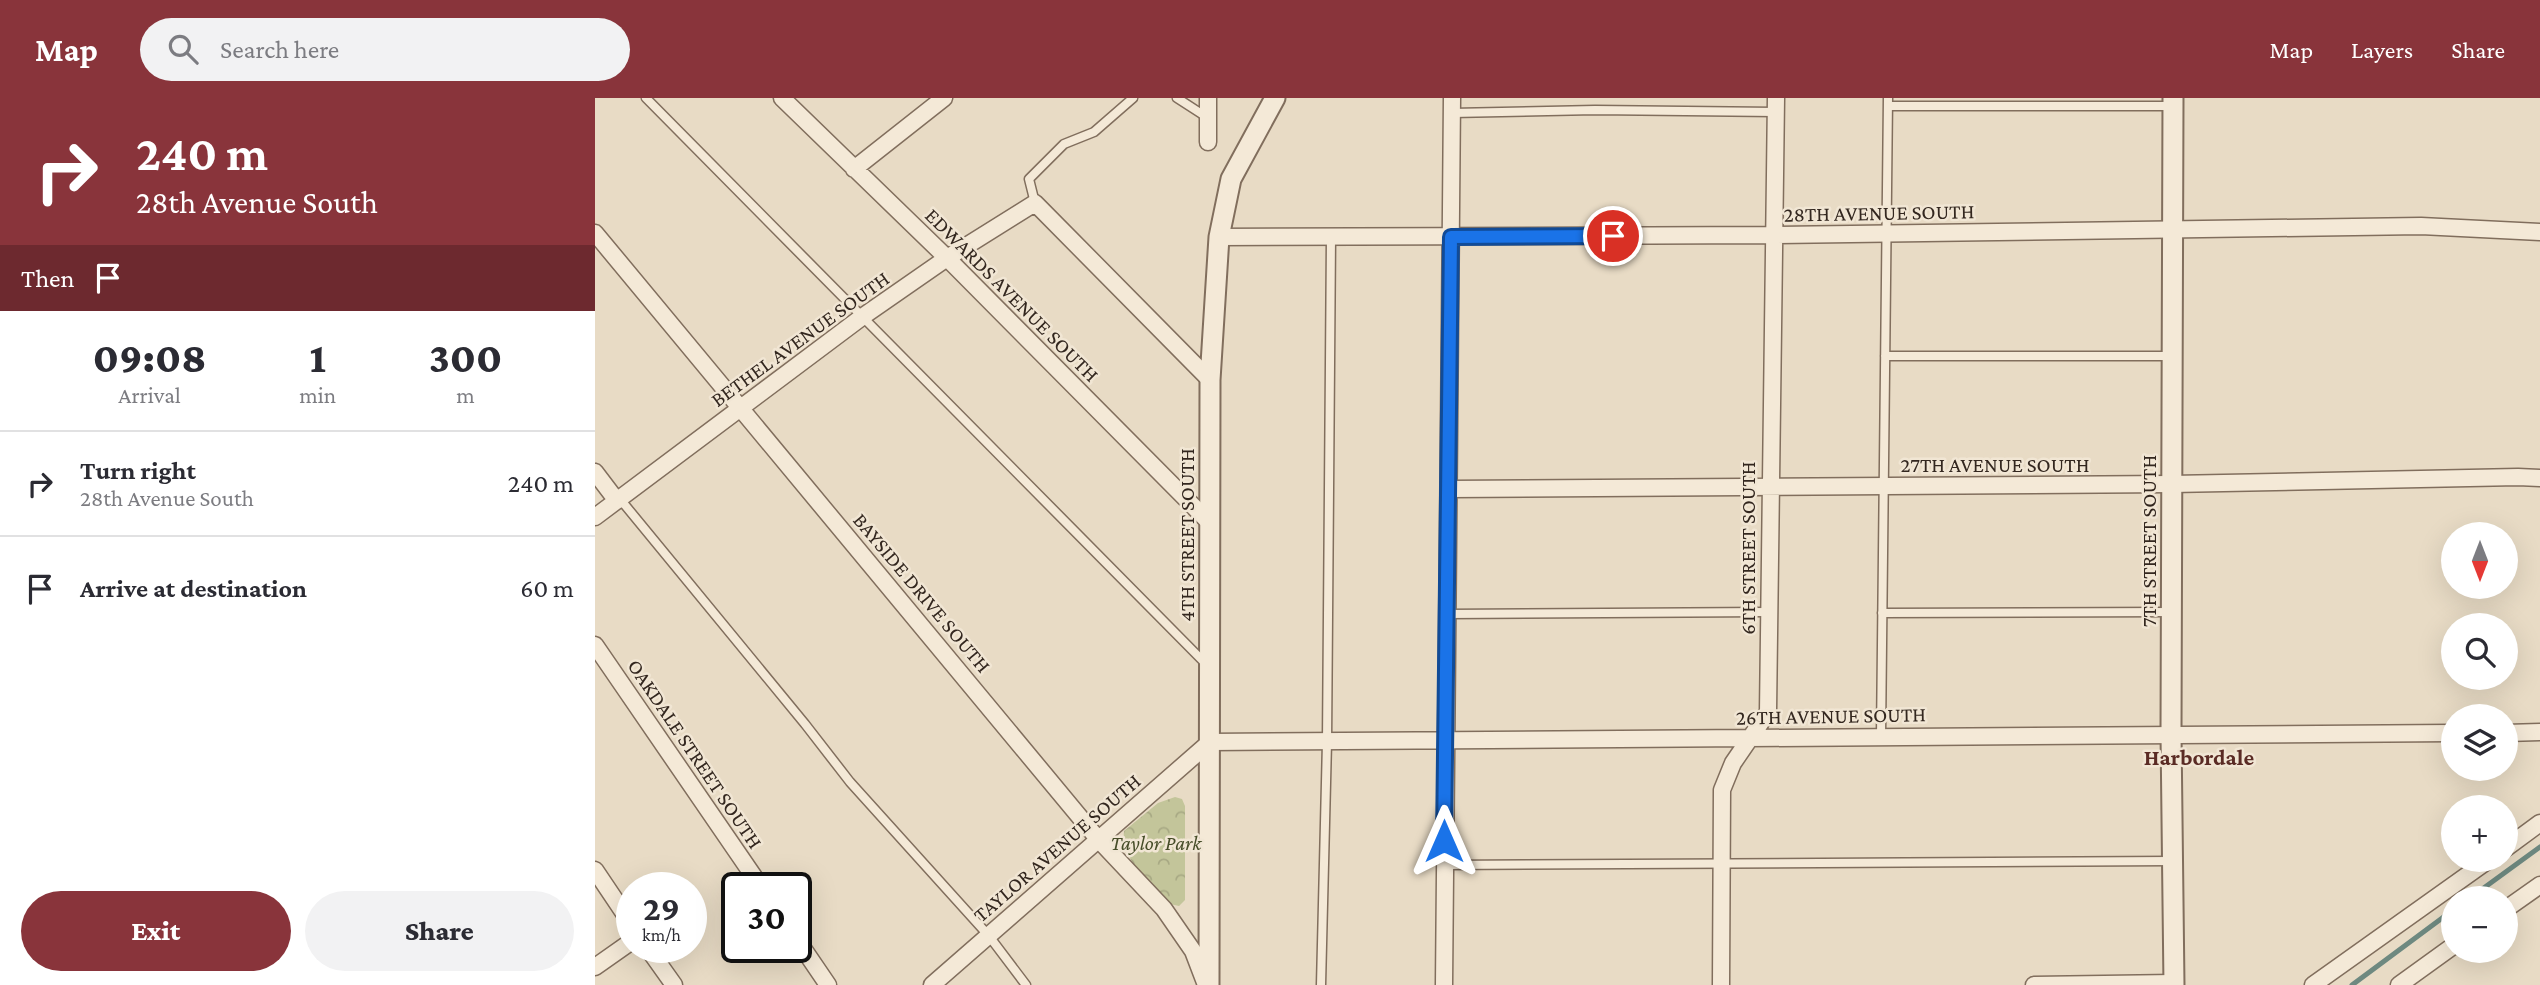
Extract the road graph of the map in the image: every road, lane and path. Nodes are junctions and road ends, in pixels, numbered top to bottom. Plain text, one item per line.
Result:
1 (646, 98) edge
2 (782, 98) edge
3 (944, 98) edge
4 (1133, 98) edge
5 (1177, 98) edge
6 (1208, 98) edge
7 (1275, 98) edge
8 (1888, 102) edge
9 (2173, 102) edge
10 (1776, 105) edge
11 (1452, 106) edge
12 (1208, 118) junction
13 (1208, 142) dead end
14 (854, 169) junction
15 (1035, 203) junction
16 (2173, 230) junction
17 (2540, 232) edge
18 (595, 233) edge
19 (1887, 234) junction
20 (1774, 235) junction
21 (1219, 237) junction
22 (1331, 237) junction
23 (1451, 237) junction
24 (947, 258) junction
25 (862, 317) junction
26 (1885, 356) junction
27 (2172, 356) junction
28 (1210, 380) junction
29 (740, 408) junction
30 (595, 472) edge
31 (2540, 478) edge
32 (2172, 484) junction
33 (1883, 487) junction
34 (1769, 488) junction
35 (1450, 489) junction
36 (619, 500) junction
37 (595, 517) edge
38 (1210, 523) junction
39 (1768, 612) junction
40 (1882, 612) junction
41 (2172, 612) junction
42 (1447, 614) junction
43 (595, 645) edge
44 (1210, 667) junction
45 (2540, 732) edge
46 (2441, 733) edge
47 (2518, 733) edge
48 (2171, 734) junction
49 (1881, 736) junction
50 (1748, 739) junction
51 (1445, 741) junction
52 (1210, 742) junction
53 (1327, 742) junction
54 (2540, 823) edge
55 (1098, 839) junction
56 (2518, 839) edge
57 (2173, 861) junction
58 (1721, 862) junction
59 (1444, 865) junction
60 (595, 870) edge
61 (751, 872) edge
62 (2472, 872) edge
63 (2540, 885) edge
64 (616, 901) edge
65 (2518, 901) edge
66 (989, 936) junction
67 (616, 952) edge
68 (2441, 955) edge
69 (812, 962) edge
70 (658, 963) edge
71 (595, 967) edge
72 (2174, 984) edge
73 (674, 985) edge
74 (828, 985) edge
75 (932, 985) edge
76 (1026, 985) edge
77 (1207, 985) edge
78 (1321, 985) edge
79 (1444, 985) edge
80 (1721, 985) edge
81 (2035, 985) edge
82 (2313, 985) edge
83 (2399, 985) edge

1 - 25 lane
2 - 14 street, EDWARDS AVENUE SOUTH
3 - 14 street
4 - 15 lane
5 - 12 lane
6 - 12 street
7 - 21 street, 4TH STREET SOUTH
8 - 9 lane
8 - 19 lane
9 - 16 street, 7TH STREET SOUTH
10 - 11 lane
10 - 20 street, 6TH STREET SOUTH
11 - 23 street
12 - 13 street
14 - 24 street, EDWARDS AVENUE SOUTH
15 - 24 street, BETHEL AVENUE SOUTH
15 - 28 street
16 - 17 street, 28TH AVENUE SOUTH
16 - 19 street, 28TH AVENUE SOUTH
16 - 27 street, 7TH STREET SOUTH
18 - 29 street, BAYSIDE DRIVE SOUTH
19 - 20 street, 28TH AVENUE SOUTH
19 - 26 lane
20 - 23 street, 28TH AVENUE SOUTH
20 - 34 street, 6TH STREET SOUTH
21 - 22 street, 28TH AVENUE SOUTH
21 - 28 street, 4TH STREET SOUTH
22 - 23 street, 28TH AVENUE SOUTH
22 - 53 lane
23 - 35 street
24 - 25 street, BETHEL AVENUE SOUTH
24 - 38 street, EDWARDS AVENUE SOUTH
25 - 29 street, BETHEL AVENUE SOUTH
25 - 44 lane
26 - 27 lane
26 - 33 lane
27 - 32 street, 7TH STREET SOUTH
28 - 38 street, 4TH STREET SOUTH
29 - 36 street, BETHEL AVENUE SOUTH
29 - 55 street, BAYSIDE DRIVE SOUTH
30 - 36 street
31 - 32 street, 27TH AVENUE SOUTH
32 - 33 street, 27TH AVENUE SOUTH
32 - 41 street, 7TH STREET SOUTH
33 - 34 street, 27TH AVENUE SOUTH
33 - 40 lane
34 - 35 street, 27TH AVENUE SOUTH
34 - 39 street, 6TH STREET SOUTH
35 - 42 street
36 - 37 street, BETHEL AVENUE SOUTH
36 - 66 lane
38 - 44 street, 4TH STREET SOUTH
39 - 42 lane
39 - 50 street, 6TH STREET SOUTH
40 - 41 lane
40 - 49 lane
41 - 48 street, 7TH STREET SOUTH
42 - 51 street
43 - 61 street, OAKDALE STREET SOUTH
44 - 52 street, 4TH STREET SOUTH
45 - 47 street
46 - 48 street, 26TH AVENUE SOUTH
48 - 49 street, 26TH AVENUE SOUTH
48 - 57 street, 7TH STREET SOUTH
49 - 50 street, 26TH AVENUE SOUTH
50 - 51 street, 26TH AVENUE SOUTH
50 - 58 street, 6TH STREET SOUTH
51 - 53 street, 26TH AVENUE SOUTH
51 - 59 street
52 - 53 street, 26TH AVENUE SOUTH
52 - 55 street, TAYLOR AVENUE SOUTH
52 - 77 street, 4TH STREET SOUTH
53 - 78 lane
54 - 56 street
55 - 66 street, TAYLOR AVENUE SOUTH
55 - 77 street, BAYSIDE DRIVE SOUTH
57 - 58 lane
57 - 72 street, 7TH STREET SOUTH
58 - 59 lane
58 - 80 street, 6TH STREET SOUTH
59 - 79 street
60 - 64 street
62 - 82 street
63 - 65 street
66 - 75 street, TAYLOR AVENUE SOUTH
66 - 76 lane
67 - 71 street
68 - 83 street
69 - 74 street
70 - 73 street
72 - 81 street

